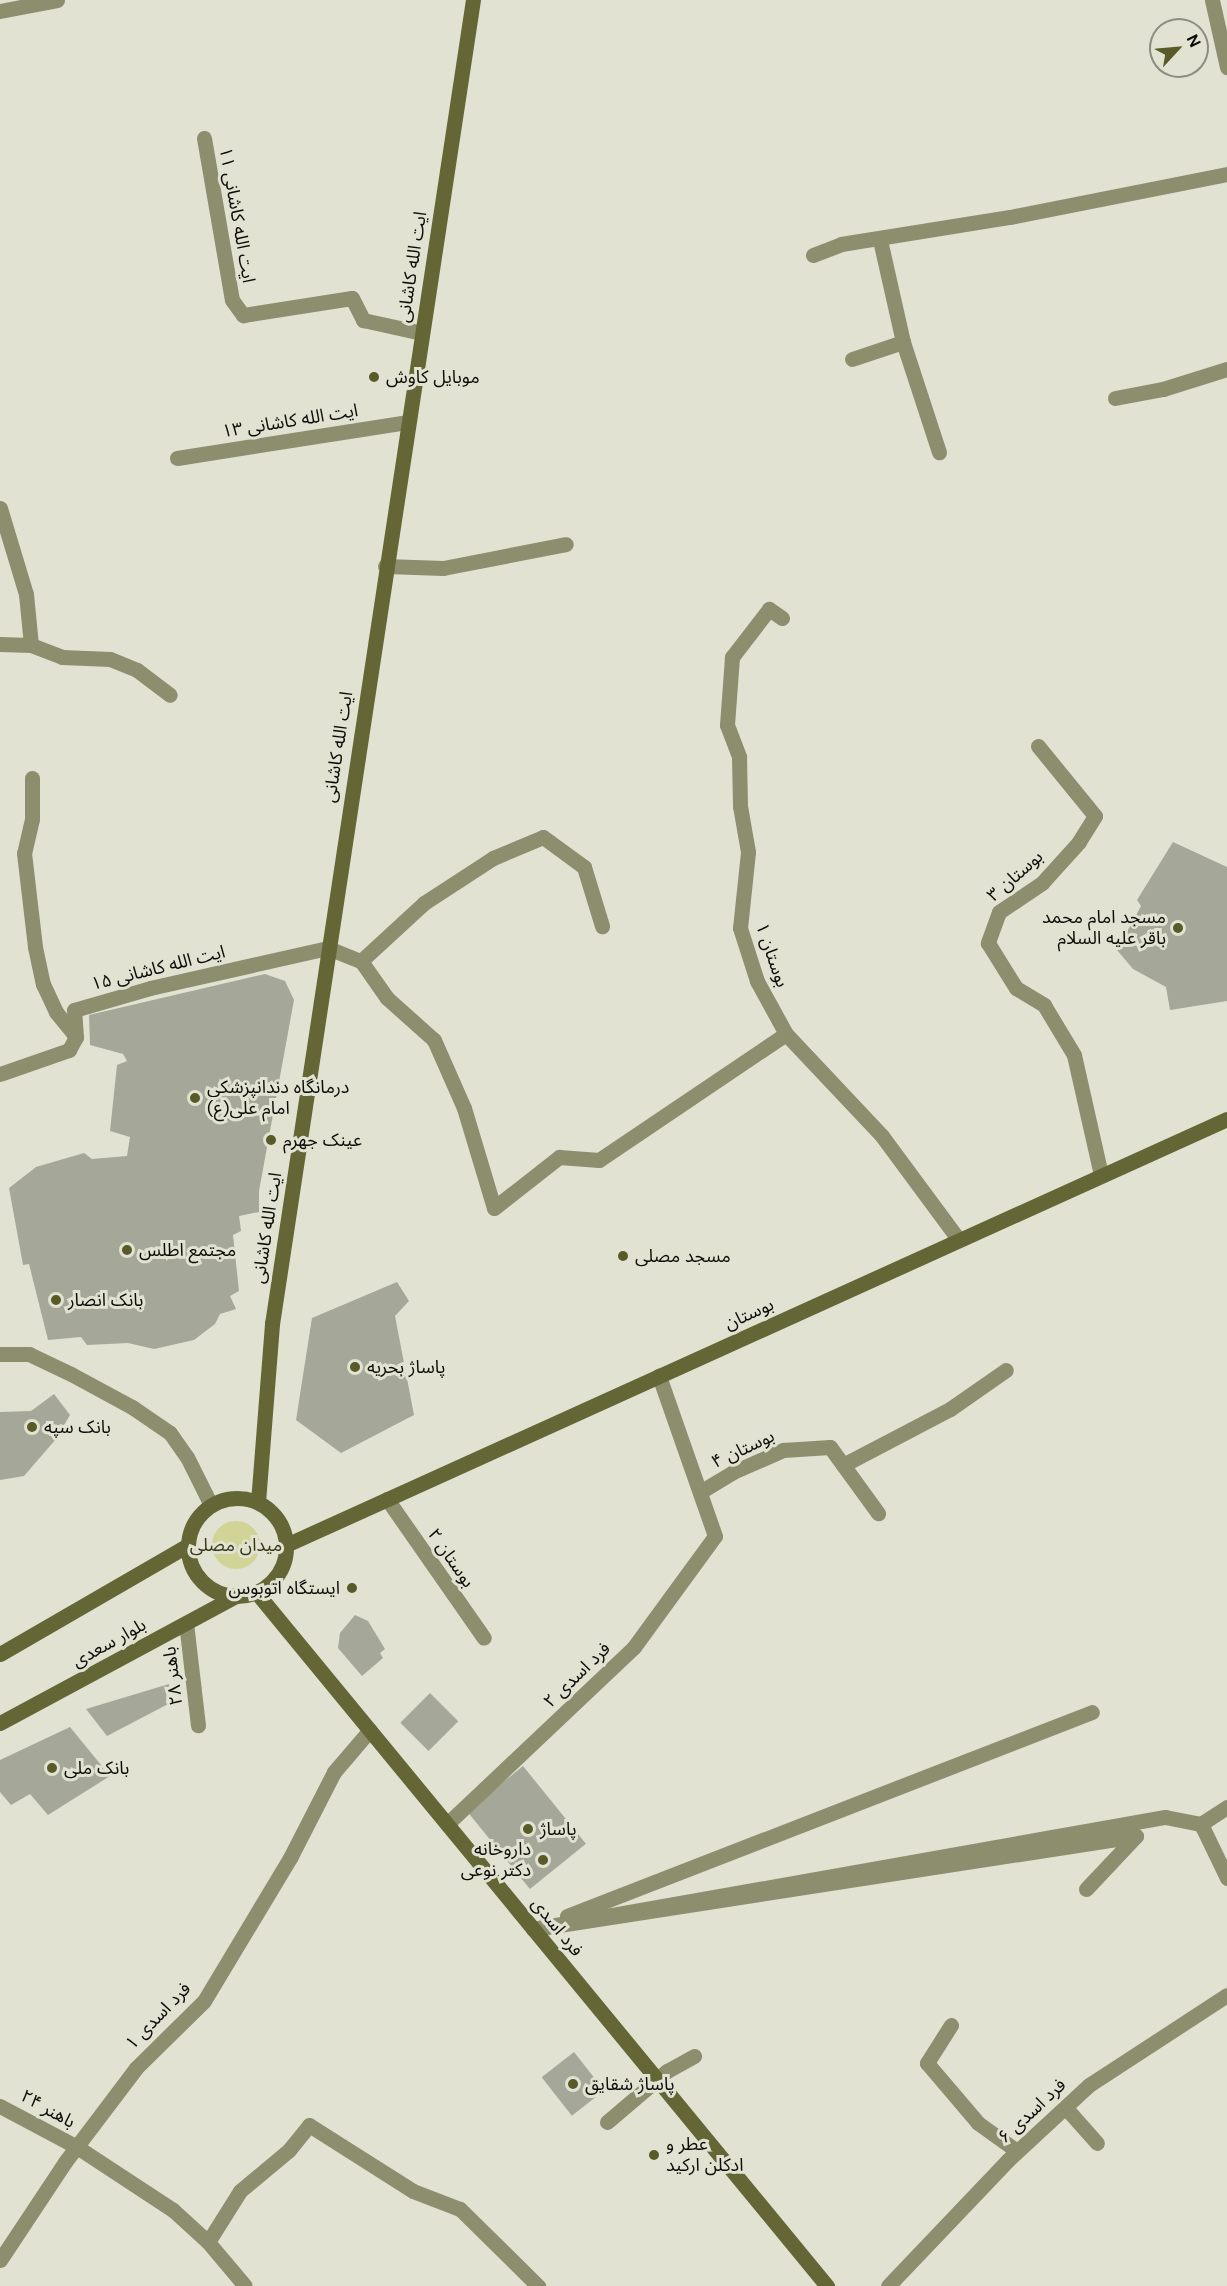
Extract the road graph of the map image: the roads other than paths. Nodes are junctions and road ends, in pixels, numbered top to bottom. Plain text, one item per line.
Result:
1 (57, 0) edge
2 (473, 0) edge
3 (1212, 0) edge
4 (32, 2) edge
5 (0, 10) edge
6 (1227, 67) edge
7 (204, 138) dead end
8 (1227, 174) edge
9 (880, 240) junction
10 (813, 255) dead end
11 (422, 333) junction
12 (903, 342) junction
13 (852, 359) dead end
14 (1227, 369) edge
15 (1115, 399) dead end
16 (408, 422) junction
17 (939, 452) dead end
18 (177, 458) dead end
19 (0, 508) edge
20 (566, 544) dead end
21 (386, 566) junction
22 (782, 618) dead end
23 (0, 644) edge
24 (31, 645) junction
25 (170, 695) dead end
26 (1038, 746) dead end
27 (32, 778) dead end
28 (602, 926) dead end
29 (328, 948) junction
30 (361, 961) junction
31 (786, 1034) junction
32 (76, 1037) junction
33 (0, 1074) edge
34 (1227, 1119) edge
35 (1101, 1175) junction
36 (959, 1240) junction
37 (0, 1354) edge
38 (1006, 1370) dead end
39 (659, 1376) junction
40 (843, 1465) junction
41 (700, 1492) junction
42 (387, 1499) junction
43 (258, 1502) junction
44 (211, 1505) junction
45 (879, 1513) dead end
46 (715, 1536) joint
47 (188, 1545) junction
48 (286, 1545) junction
49 (256, 1592) junction
50 (236, 1596) junction
51 (186, 1623) junction
52 (484, 1638) dead end
53 (0, 1654) edge
54 (1092, 1712) dead end
55 (0, 1723) edge
56 (198, 1725) dead end
57 (370, 1730) junction
58 (1227, 1807) edge
59 (447, 1824) junction
60 (1201, 1824) junction
61 (1227, 1878) edge
62 (1086, 1889) dead end
63 (533, 1929) junction
64 (1227, 1995) edge
65 (951, 2025) dead end
66 (694, 2056) dead end
67 (657, 2080) junction
68 (0, 2106) edge
69 (1065, 2108) junction
70 (607, 2122) dead end
71 (1097, 2143) dead end
72 (77, 2147) junction
73 (1017, 2151) junction
74 (208, 2242) junction
75 (0, 2260) edge
76 (245, 2286) edge
77 (538, 2286) edge
78 (827, 2286) edge
79 (888, 2286) edge

1 - 4 street
2 - 11 main road, ایت الله کاشانی
3 - 6 street
4 - 5 street
7 - 11 street, ایت الله کاشانی ۱۱
8 - 9 street
9 - 10 street
9 - 12 street
11 - 16 main road, ایت الله کاشانی
12 - 13 street
12 - 17 street
14 - 15 street
16 - 18 street, ایت الله کاشانی ۱۳
16 - 21 main road, ایت الله کاشانی
19 - 24 street
20 - 21 street
21 - 29 main road, ایت الله کاشانی
22 - 31 street, بوستان ۱
23 - 24 street
24 - 25 street
26 - 35 street, بوستان ۳
27 - 32 street
28 - 30 street
29 - 30 street
29 - 32 street, ایت الله کاشانی ۱۵
29 - 43 main road, ایت الله کاشانی
30 - 31 street
31 - 36 street, بوستان ۱
32 - 33 street
34 - 35 main road, بوستان
35 - 36 main road, بوستان
36 - 39 main road, بوستان
37 - 44 street
38 - 40 street
39 - 41 street, بوستان ۴
39 - 42 main road, بوستان
40 - 41 street, بوستان ۴
40 - 45 street, بوستان ۴
41 - 46 street, بوستان ۴
42 - 48 main road, بوستان
42 - 52 street, بوستان ۲
43 - 44 main road
43 - 48 main road
44 - 47 main road
46 - 59 street, فرد اسدی ۲
47 - 50 main road
47 - 53 main road
48 - 49 main road
49 - 50 main road
49 - 57 main road, فرد اسدی
50 - 51 main road, بلوار سعدی
51 - 55 main road, بلوار سعدی
51 - 56 street, باهنر ۲۸
54 - 63 street
57 - 59 main road, فرد اسدی
57 - 72 street, فرد اسدی ۱
58 - 60 street
59 - 63 main road, فرد اسدی
60 - 61 street
60 - 63 street
62 - 63 street
63 - 67 main road, فرد اسدی
64 - 69 street, فرد اسدی ۶
65 - 73 street
66 - 67 street
67 - 70 street
67 - 78 main road, فرد اسدی
68 - 72 street, باهنر ۲۴
69 - 71 street
69 - 73 street, فرد اسدی ۶
72 - 74 street, باهنر ۲۴
72 - 75 street, فرد اسدی ۱
73 - 79 street, فرد اسدی ۶
74 - 76 street, باهنر ۲۴
74 - 77 street

